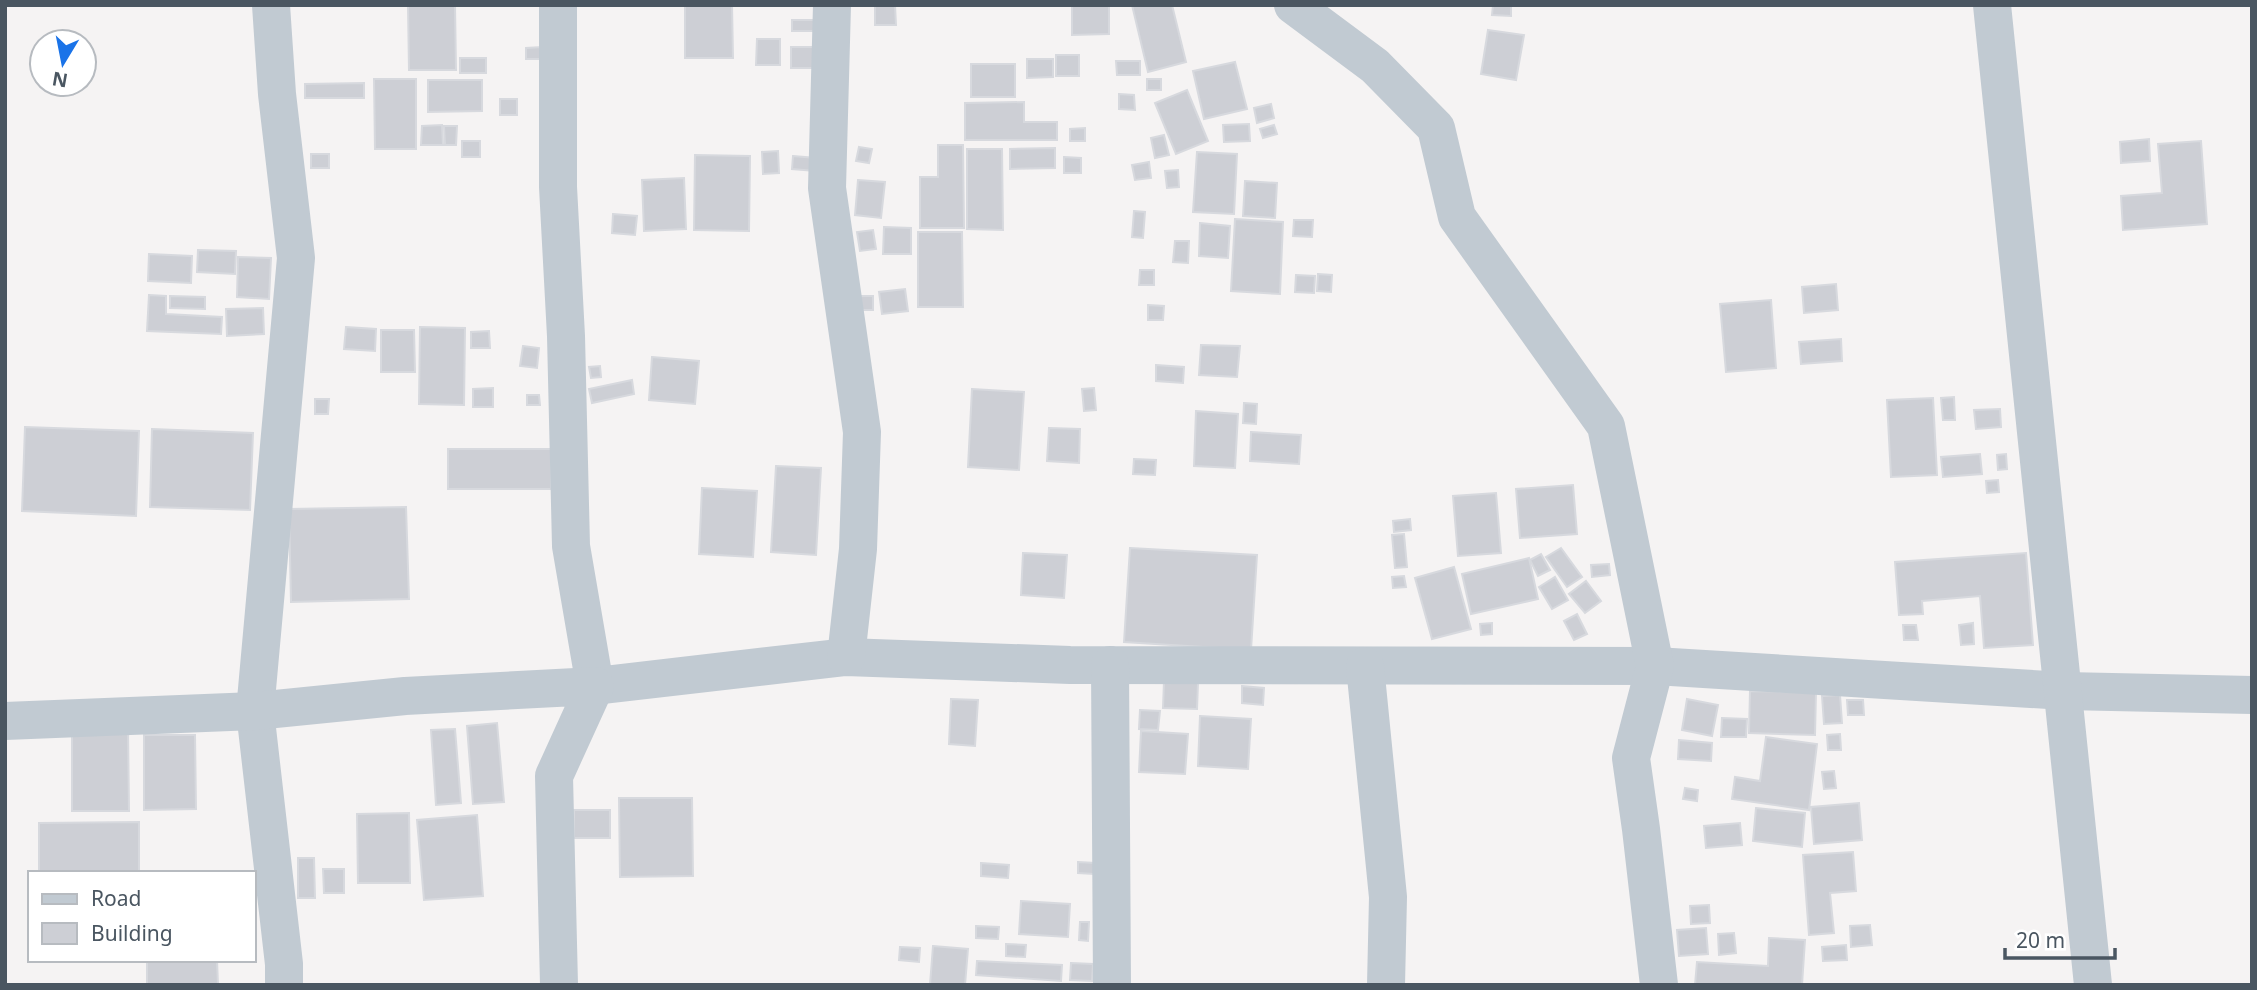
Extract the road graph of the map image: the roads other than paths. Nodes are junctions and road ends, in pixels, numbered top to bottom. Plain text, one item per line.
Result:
1 (271, 5) edge
2 (558, 5) edge
3 (832, 5) edge
4 (1293, 5) edge
5 (1992, 5) edge
6 (846, 657) junction
7 (1110, 666) junction
8 (1365, 666) junction
9 (1655, 666) junction
10 (595, 686) junction
11 (2064, 691) junction
12 (2252, 695) edge
13 (255, 711) junction
14 (5, 721) edge
15 (284, 985) edge
16 (559, 985) edge
17 (1112, 985) edge
18 (1386, 985) edge
19 (1659, 985) edge
20 (2093, 985) edge

1 - 13 street
2 - 10 street
3 - 6 street
4 - 9 street
5 - 11 street
6 - 7 street
6 - 10 street
7 - 8 street
7 - 17 street
8 - 9 street
8 - 18 street
9 - 11 street
9 - 19 street
10 - 13 street
10 - 16 street
11 - 12 street
11 - 20 street
13 - 14 street
13 - 15 street

